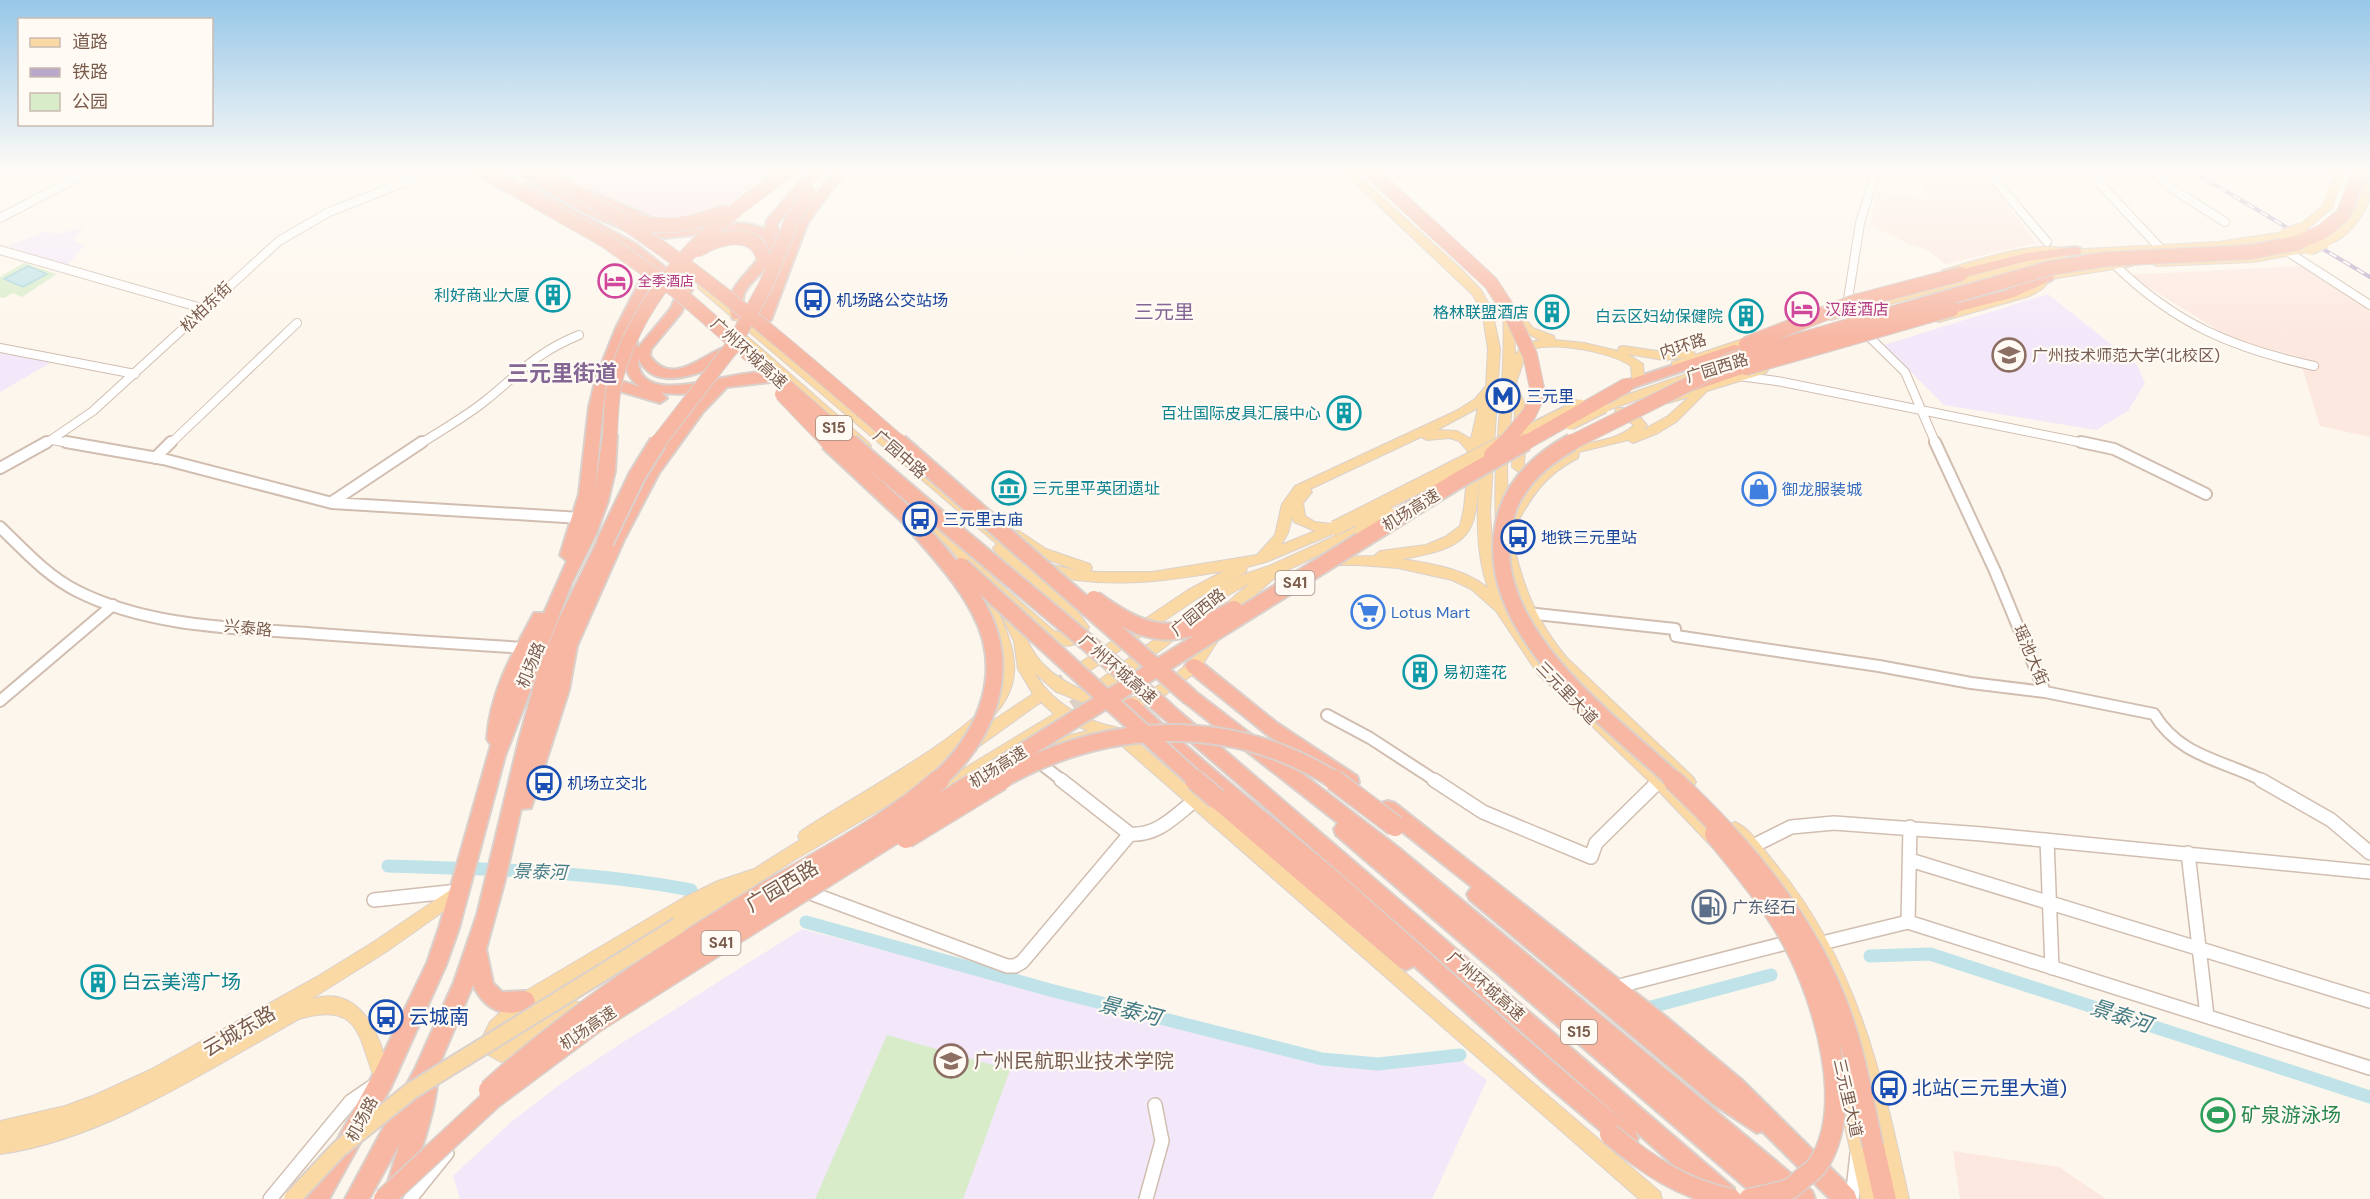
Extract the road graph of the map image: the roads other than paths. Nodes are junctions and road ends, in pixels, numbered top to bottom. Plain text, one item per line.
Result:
1 (302, 227) edge
2 (574, 227) edge
3 (582, 227) edge
4 (596, 227) edge
5 (620, 227) edge
6 (625, 227) edge
7 (636, 227) edge
8 (715, 227) edge
9 (731, 227) edge
10 (748, 227) edge
11 (770, 227) edge
12 (789, 227) edge
13 (801, 227) edge
14 (1409, 227) edge
15 (1425, 227) edge
16 (1435, 227) edge
17 (1859, 227) edge
18 (2035, 227) edge
19 (2140, 227) edge
20 (2303, 227) edge
21 (2311, 227) edge
22 (2329, 227) edge
23 (2348, 227) edge
24 (798, 232) junction
25 (2048, 242) dead end
26 (2228, 244) junction
27 (2160, 248) junction
28 (0, 250) edge
29 (2074, 251) junction
30 (2291, 254) junction
31 (645, 257) junction
32 (2244, 260) junction
33 (2115, 265) junction
34 (673, 270) junction
35 (770, 274) junction
36 (649, 276) junction
37 (2047, 277) junction
38 (685, 290) junction
39 (1863, 295) junction
40 (1506, 297) junction
41 (1905, 297) junction
42 (1848, 299) junction
43 (2370, 305) edge
44 (205, 309) junction
45 (738, 316) junction
46 (764, 320) junction
47 (297, 323) dead end
48 (1858, 327) junction
49 (1780, 331) junction
50 (1839, 332) junction
51 (579, 335) dead end
52 (1756, 338) junction
53 (1871, 339) junction
54 (638, 343) junction
55 (0, 348) edge
56 (739, 348) junction
57 (776, 348) junction
58 (1728, 349) junction
59 (1770, 352) junction
60 (803, 354) junction
61 (1812, 355) junction
62 (2314, 366) dead end
63 (135, 374) junction
64 (1738, 376) junction
65 (770, 377) junction
66 (812, 378) junction
67 (1640, 379) junction
68 (724, 382) junction
69 (1510, 383) junction
70 (601, 386) junction
71 (1491, 388) junction
72 (1703, 388) junction
73 (800, 389) junction
74 (1655, 400) junction
75 (702, 403) junction
76 (1604, 407) junction
77 (1921, 409) junction
78 (854, 414) junction
79 (877, 419) junction
80 (839, 423) junction
81 (52, 440) junction
82 (841, 443) junction
83 (155, 458) junction
84 (1476, 459) junction
85 (926, 461) junction
86 (1518, 467) junction
87 (0, 468) edge
88 (873, 471) junction
89 (900, 477) junction
90 (926, 478) junction
91 (1455, 482) junction
92 (2206, 494) dead end
93 (1471, 498) junction
94 (926, 500) junction
95 (332, 503) junction
96 (911, 513) junction
97 (1405, 514) junction
98 (986, 517) junction
99 (581, 518) junction
100 (0, 527) edge
101 (1339, 533) junction
102 (995, 538) junction
103 (1505, 538) junction
104 (961, 551) junction
105 (1261, 559) junction
106 (1489, 569) junction
107 (1274, 570) junction
108 (983, 576) junction
109 (1134, 578) junction
110 (564, 582) junction
111 (991, 598) junction
112 (113, 605) junction
113 (1503, 611) junction
114 (1527, 613) junction
115 (1226, 615) junction
116 (569, 644) junction
117 (1023, 647) junction
118 (524, 648) junction
119 (1194, 666) junction
120 (1080, 669) tunnel mouth
121 (1099, 688) tunnel mouth
122 (2045, 692) junction
123 (1191, 697) junction
124 (1035, 699) tunnel mouth
125 (0, 700) edge
126 (1131, 705) junction
127 (1327, 715) dead end
128 (1056, 719) tunnel mouth
129 (532, 725) junction
130 (1117, 733) junction
131 (1192, 733) junction
132 (1160, 735) junction
133 (1637, 745) junction
134 (496, 756) junction
135 (1033, 758) junction
136 (1659, 781) junction
137 (1194, 801) junction
138 (1910, 827) junction
139 (1130, 834) junction
140 (2047, 840) junction
141 (504, 846) junction
142 (1752, 847) junction
143 (1726, 851) junction
144 (2188, 853) junction
145 (2370, 853) edge
146 (790, 854) junction
147 (1910, 860) junction
148 (2370, 872) edge
149 (759, 874) junction
150 (840, 878) junction
151 (801, 889) junction
152 (459, 891) junction
153 (374, 900) dead end
154 (2050, 901) junction
155 (1908, 922) junction
156 (723, 923) junction
157 (1794, 941) junction
158 (1821, 943) junction
159 (476, 947) junction
160 (2200, 947) junction
161 (695, 959) junction
162 (2052, 968) junction
163 (681, 977) junction
164 (1623, 985) dead end
165 (622, 988) junction
166 (2370, 1000) edge
167 (525, 1001) junction
168 (2207, 1016) junction
169 (431, 1062) junction
170 (2370, 1068) edge
171 (383, 1078) junction
172 (1155, 1105) dead end
173 (0, 1130) edge
174 (0, 1145) edge
175 (1859, 1145) junction
176 (1799, 1152) junction
177 (1891, 1161) junction
178 (397, 1195) edge
179 (270, 1199) edge
180 (292, 1199) edge
181 (316, 1199) edge
182 (356, 1199) edge
183 (1146, 1199) edge
184 (1653, 1199) edge
185 (1710, 1199) edge
186 (1730, 1199) edge
187 (1749, 1199) edge
188 (1776, 1199) edge
189 (1804, 1199) edge
190 (1846, 1199) edge
191 (1852, 1199) edge
192 (1870, 1199) edge
193 (1885, 1199) edge
194 (1900, 1199) edge
195 (1908, 1199) edge

1 - 44 street, 松柏东街
2 - 36 main road
3 - 56 highway, 广州环城高速 / S15, bridge
4 - 31 highway, 广园中路
5 - 45 main road, 广园中路
6 - 9 highway, bridge
7 - 98 highway, 广州环城高速 / S15, bridge
8 - 34 highway, 机场路, bridge
10 - 35 highway, bridge
11 - 24 highway
12 - 35 highway, 机场路, bridge
13 - 24 highway
14 - 71 main road, 三元里大道
15 - 91 highway, bridge
16 - 40 main road
17 - 42 street
18 - 25 street
19 - 27 street
20 - 26 main road, 广园西路, bridge
21 - 58 highway, bridge
22 - 74 highway, bridge
23 - 30 main road, 广园西路, bridge
24 - 46 highway
26 - 27 main road, 广园西路
26 - 32 main road
27 - 29 main road, 广园西路
28 - 44 street
29 - 39 main road
29 - 41 main road, 广园西路
29 - 58 highway, bridge
30 - 32 main road, 广园西路
30 - 43 street
31 - 36 highway
31 - 38 highway, 广园中路
32 - 33 main road, 广园西路
33 - 37 main road, 广园西路
33 - 62 street
34 - 45 highway, bridge
34 - 54 highway, 机场路, bridge
35 - 56 highway, 机场路, bridge
36 - 70 highway
37 - 48 main road, 广园西路
37 - 53 main road
37 - 74 highway, bridge
38 - 54 highway
38 - 73 main road, 广园中路
39 - 41 main road
39 - 42 main road
40 - 58 main road, 广园西路
40 - 69 main road, 三元里大道
41 - 49 main road, 广园西路
42 - 49 main road
44 - 63 street, 松柏东街
45 - 57 main road, 广园中路
46 - 57 main road
46 - 60 main road
47 - 83 street
48 - 50 main road, 广园西路
48 - 53 street, 瑶池大街
49 - 52 main road, 广园西路
50 - 59 main road, 广园西路
50 - 61 main road
51 - 95 street
52 - 58 main road, 广园西路
52 - 59 street
53 - 61 main road
53 - 77 street, 瑶池大街
54 - 56 highway
54 - 68 highway
54 - 110 highway, 机场路, bridge
55 - 63 street
56 - 96 highway, bridge
56 - 129 highway, 机场路, bridge
56 - 131 highway, 广州环城高速 / S15, bridge
57 - 60 main road
57 - 66 main road, 广园中路
58 - 67 highway, 内环路
59 - 76 main road, 广园西路
60 - 66 main road
60 - 79 main road
61 - 64 main road
63 - 81 street, 松柏东街
64 - 72 main road
64 - 77 street
65 - 68 highway
65 - 73 main road
65 - 82 main road
66 - 78 main road, 广园中路
67 - 69 main road
67 - 91 highway, 机场高速 / S41, bridge
67 - 101 main road, 广园西路, bridge
68 - 75 highway
69 - 86 main road
69 - 103 main road, 三元里大道
70 - 75 highway
70 - 99 highway
71 - 84 main road
71 - 105 main road
71 - 106 main road, 三元里大道
72 - 76 main road
72 - 103 main road
73 - 80 main road, 广园中路
74 - 133 highway, bridge
75 - 116 highway
76 - 86 main road
76 - 101 main road, 广园西路, bridge
77 - 92 street
77 - 122 street, 瑶池大街
78 - 79 main road
78 - 90 main road, 广园中路
79 - 85 main road
80 - 82 main road
80 - 89 main road, 广园中路
81 - 83 street
81 - 87 street, 松柏东街
82 - 88 main road
83 - 95 street
84 - 93 main road
84 - 101 main road
85 - 90 main road
85 - 109 main road
86 - 103 street
88 - 89 main road
88 - 96 main road
89 - 94 main road, 广园中路
90 - 102 main road, 广园中路
91 - 97 highway, 机场高速 / S41, bridge
93 - 101 main road
93 - 106 main road
94 - 96 main road
94 - 108 main road, 广园中路
95 - 99 street
96 - 104 main road
96 - 178 highway, bridge
96 - 186 highway, bridge
97 - 98 highway, bridge
97 - 151 highway, 机场高速 / S41, bridge
98 - 123 highway, 广州环城高速 / S15, bridge
99 - 110 highway
100 - 112 street, 兴泰路
101 - 105 main road, 广园西路
101 - 107 main road, 广园西路
102 - 108 main road
102 - 109 main road, 广园中路
103 - 114 main road, 三元里大道
104 - 111 main road
104 - 146 main road
105 - 109 main road, 广园中路
105 - 120 main road, 广园西路
106 - 113 main road, 三元里大道
107 - 115 main road
107 - 121 main road, 广园西路
108 - 111 main road
108 - 117 main road
110 - 118 highway
110 - 134 highway, 机场路
111 - 117 main road
112 - 118 street, 兴泰路
112 - 125 street
113 - 115 main road
113 - 136 main road, 三元里大道
114 - 122 street
114 - 142 main road, 三元里大道
115 - 119 main road
116 - 129 highway
116 - 141 highway
117 - 126 main road
117 - 130 main road
118 - 134 highway
119 - 126 main road
119 - 176 highway
122 - 145 street, 瑶池大街
123 - 188 highway, 广州环城高速 / S15, bridge
123 - 189 highway, bridge
124 - 146 main road, 广园西路
126 - 132 highway
127 - 136 street
128 - 151 main road, 广园西路
129 - 141 highway, 机场路
130 - 132 main road
130 - 135 main road
130 - 137 main road
131 - 151 highway, bridge
131 - 176 highway, bridge
131 - 186 highway, 广州环城高速 / S15, bridge
132 - 185 highway, bridge
133 - 187 highway, bridge
133 - 193 highway, bridge
134 - 152 highway, 机场路
135 - 139 street
135 - 150 main road
136 - 143 main road, 三元里大道
137 - 139 street
137 - 184 main road
138 - 140 street
138 - 142 street
138 - 147 street
139 - 151 street
140 - 144 street
140 - 154 street
141 - 159 highway, 机场路
142 - 143 street
142 - 158 main road, 三元里大道
143 - 157 main road, 三元里大道
144 - 148 street
144 - 160 street
146 - 149 main road, 广园西路
147 - 154 street
147 - 155 street
149 - 167 main road
149 - 180 main road, 广园西路, bridge
150 - 151 main road
150 - 151 main road
151 - 156 main road, 广园西路
151 - 161 highway, 机场高速 / S41, bridge
151 - 163 main road
152 - 153 street
152 - 171 highway, 机场路
152 - 173 main road, 云城东路
154 - 160 street
154 - 162 street
155 - 158 street
155 - 162 street
156 - 161 main road
156 - 165 main road, 广园西路
157 - 164 street
157 - 175 main road, 三元里大道
158 - 177 main road, 三元里大道
159 - 167 highway
159 - 169 highway, 机场路
160 - 166 street
160 - 168 street
161 - 163 main road
161 - 178 highway, 机场高速 / S41, bridge
162 - 168 street
163 - 178 street
165 - 167 main road
165 - 178 main road, 广园西路
168 - 170 street
169 - 178 highway
169 - 182 highway, 机场路
171 - 174 main road, 云城东路
171 - 179 street
171 - 181 highway, 机场路
172 - 183 street
175 - 191 street
175 - 192 main road, 三元里大道
176 - 190 highway
177 - 194 main road, 三元里大道
177 - 195 street

